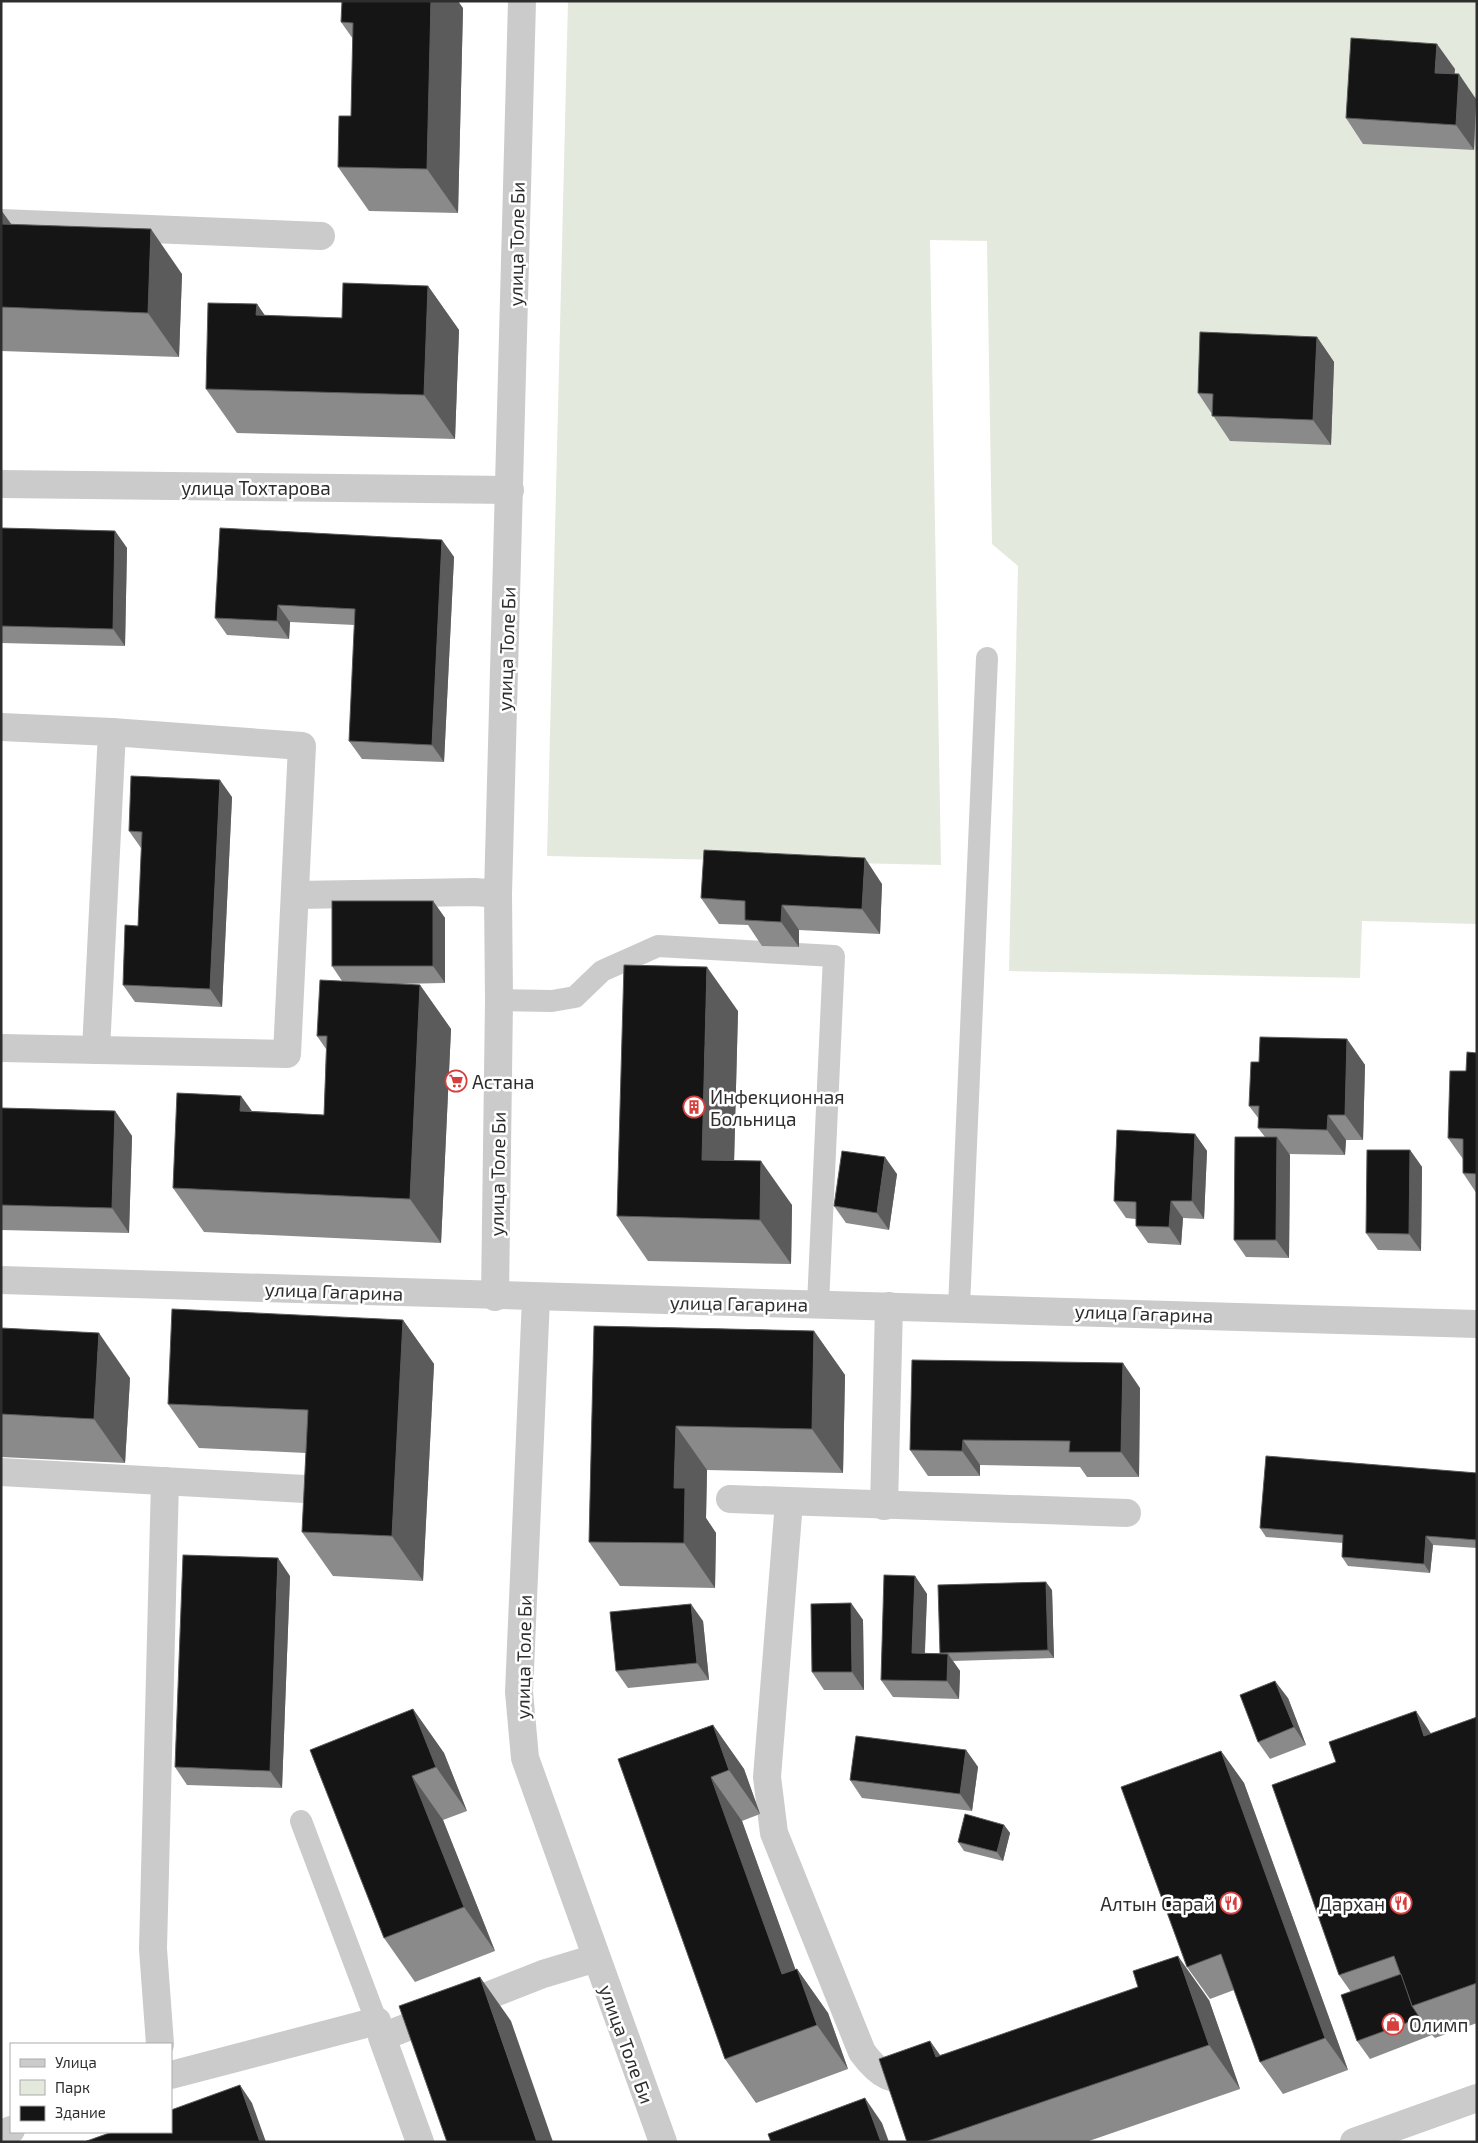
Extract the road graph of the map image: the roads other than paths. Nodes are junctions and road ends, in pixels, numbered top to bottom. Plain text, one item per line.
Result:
1 (522, 1) edge
2 (1, 223) edge
3 (321, 236) dead end
4 (1, 484) edge
5 (510, 490) junction
6 (987, 658) dead end
7 (1, 727) edge
8 (112, 732) junction
9 (498, 894) junction
10 (296, 895) junction
11 (499, 1000) junction
12 (1, 1048) edge
13 (96, 1050) junction
14 (1, 1280) edge
15 (495, 1297) junction
16 (536, 1298) junction
17 (818, 1304) junction
18 (889, 1306) junction
19 (959, 1307) junction
20 (1477, 1324) edge
21 (1, 1472) edge
22 (165, 1480) junction
23 (305, 1489) edge
24 (730, 1499) dead end
25 (789, 1502) junction
26 (884, 1506) junction
27 (1128, 1513) dead end
28 (301, 1821) dead end
29 (596, 1958) junction
30 (380, 2029) junction
31 (160, 2043) edge
32 (945, 2069) edge
33 (172, 2075) edge
34 (1477, 2098) edge
35 (420, 2142) edge
36 (663, 2142) edge
37 (1354, 2142) edge

1 - 5 street, улица Толе Би
2 - 3 street
4 - 5 street, улица Тохтарова
5 - 9 street, улица Толе Би
6 - 19 lane
7 - 8 street
8 - 10 street
8 - 13 street
9 - 10 street
9 - 11 street, улица Толе Би
10 - 13 street
11 - 15 street, улица Толе Би
11 - 17 lane
12 - 13 street
14 - 15 street, улица Гагарина
15 - 16 street, улица Гагарина
16 - 17 street, улица Гагарина
16 - 29 street, улица Толе Би
17 - 18 street, улица Гагарина
18 - 19 street, улица Гагарина
18 - 26 street
19 - 20 street, улица Гагарина
21 - 22 street
22 - 23 street
22 - 31 street
24 - 25 street
25 - 26 street
25 - 32 street
26 - 27 street
28 - 30 lane
29 - 30 street
29 - 36 street, улица Толе Би
30 - 33 street
30 - 35 street
34 - 37 street

